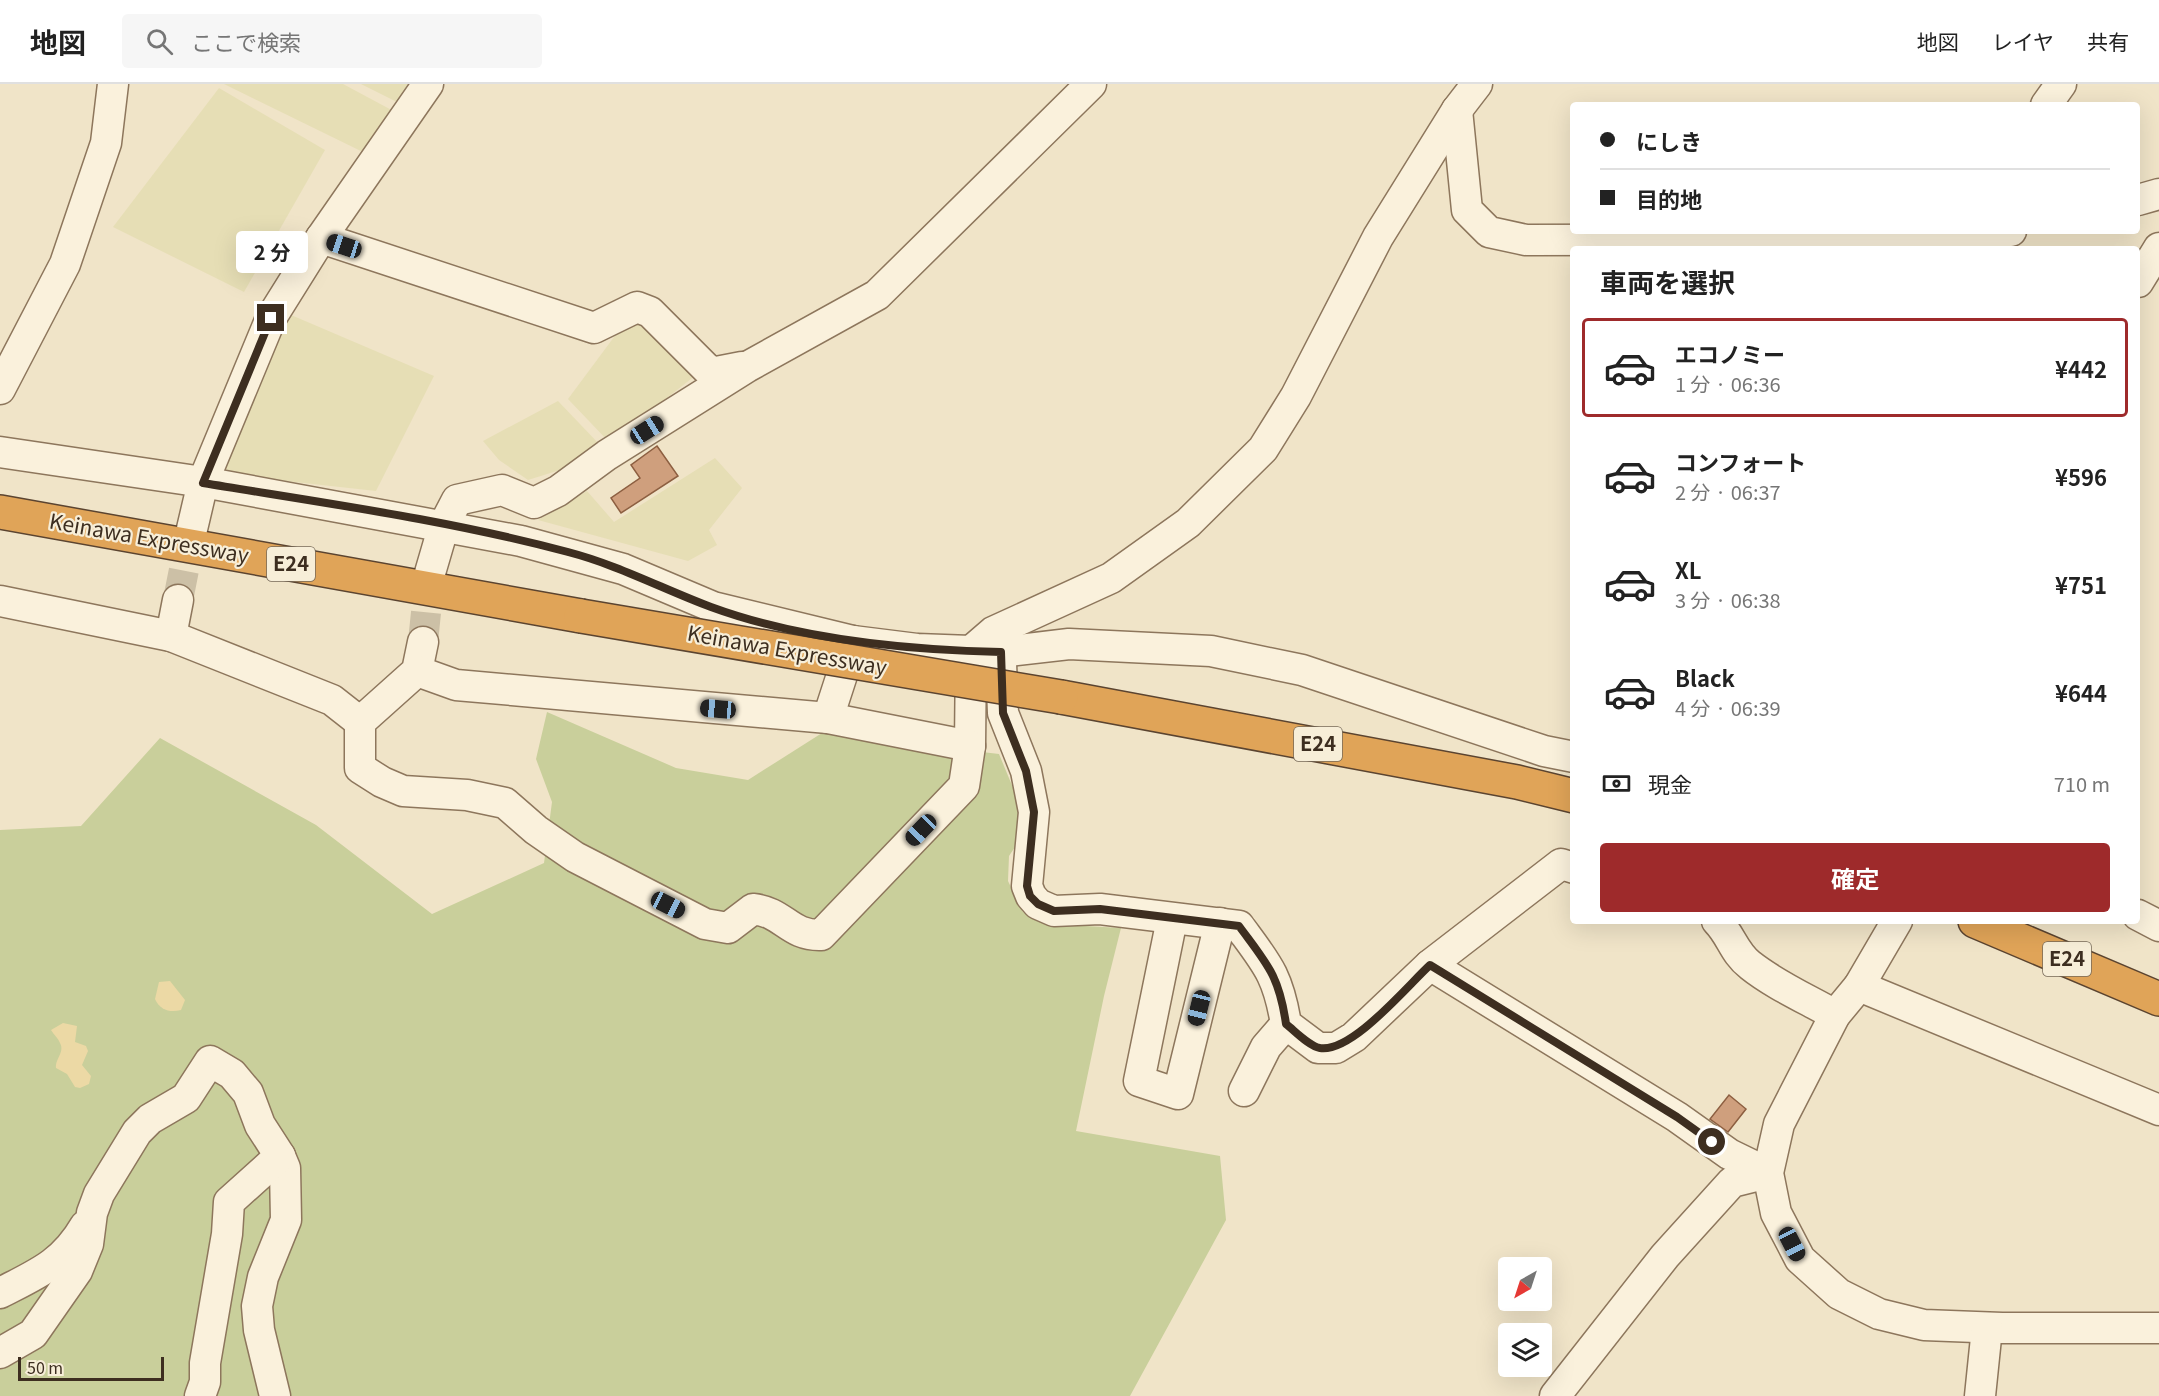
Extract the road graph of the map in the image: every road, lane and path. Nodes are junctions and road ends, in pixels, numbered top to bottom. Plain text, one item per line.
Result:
1 (113, 84) edge
2 (428, 84) edge
3 (1091, 84) edge
4 (1477, 84) edge
5 (2061, 84) edge
6 (2048, 102) edge
7 (1457, 110) junction
8 (2159, 194) edge
9 (2140, 199) edge
10 (1956, 235) edge
11 (321, 238) junction
12 (1691, 245) edge
13 (2159, 248) edge
14 (2140, 279) edge
15 (747, 367) junction
16 (0, 389) edge
17 (0, 452) edge
18 (203, 483) junction
19 (0, 512) edge
20 (444, 525) junction
21 (192, 529) tunnel mouth
22 (430, 573) tunnel mouth
23 (178, 600) tunnel mouth
24 (0, 601) edge
25 (171, 636) junction
26 (853, 641) junction
27 (423, 642) tunnel mouth
28 (997, 642) junction
29 (970, 651) junction
30 (417, 671) junction
31 (828, 718) junction
32 (360, 722) junction
33 (970, 746) junction
34 (1570, 757) edge
35 (1570, 795) edge
36 (1570, 867) edge
37 (2140, 916) edge
38 (1172, 919) junction
39 (1220, 923) junction
40 (1720, 924) edge
41 (1895, 924) edge
42 (1982, 924) edge
43 (2159, 926) edge
44 (1430, 965) junction
45 (1859, 986) junction
46 (2159, 999) edge
47 (1835, 1015) junction
48 (1286, 1024) junction
49 (1244, 1091) dead end
50 (2159, 1110) edge
51 (280, 1156) junction
52 (1768, 1173) junction
53 (92, 1213) junction
54 (0, 1293) edge
55 (1987, 1328) junction
56 (2159, 1328) edge
57 (0, 1353) edge
58 (200, 1396) edge
59 (275, 1396) edge
60 (1555, 1396) edge
61 (1980, 1396) edge

1 - 16 street
2 - 11 street
3 - 15 street
4 - 7 street
5 - 6 street
7 - 12 street
7 - 28 street
8 - 9 street
10 - 12 street
11 - 15 street
11 - 18 street
13 - 14 street
15 - 20 street
17 - 18 street
18 - 20 street
18 - 21 street
19 - 35 highway, Keinawa Expressway / E24, bridge
20 - 22 street
20 - 26 street
23 - 25 street
24 - 25 street
25 - 32 street
26 - 29 street
26 - 31 street
27 - 30 street
28 - 29 street
28 - 34 street
28 - 38 street
29 - 33 street
30 - 31 street
30 - 32 street
31 - 33 street
32 - 33 street
36 - 44 street
37 - 43 street
38 - 39 street
38 - 39 street
39 - 48 street
40 - 47 street
41 - 45 street
42 - 46 highway, E24
44 - 48 street
44 - 52 street
45 - 47 street
45 - 50 street
47 - 52 street
48 - 49 street
51 - 53 street
51 - 58 street
51 - 59 street
52 - 55 street
52 - 60 street
53 - 54 street
53 - 57 street
55 - 56 street
55 - 61 street

